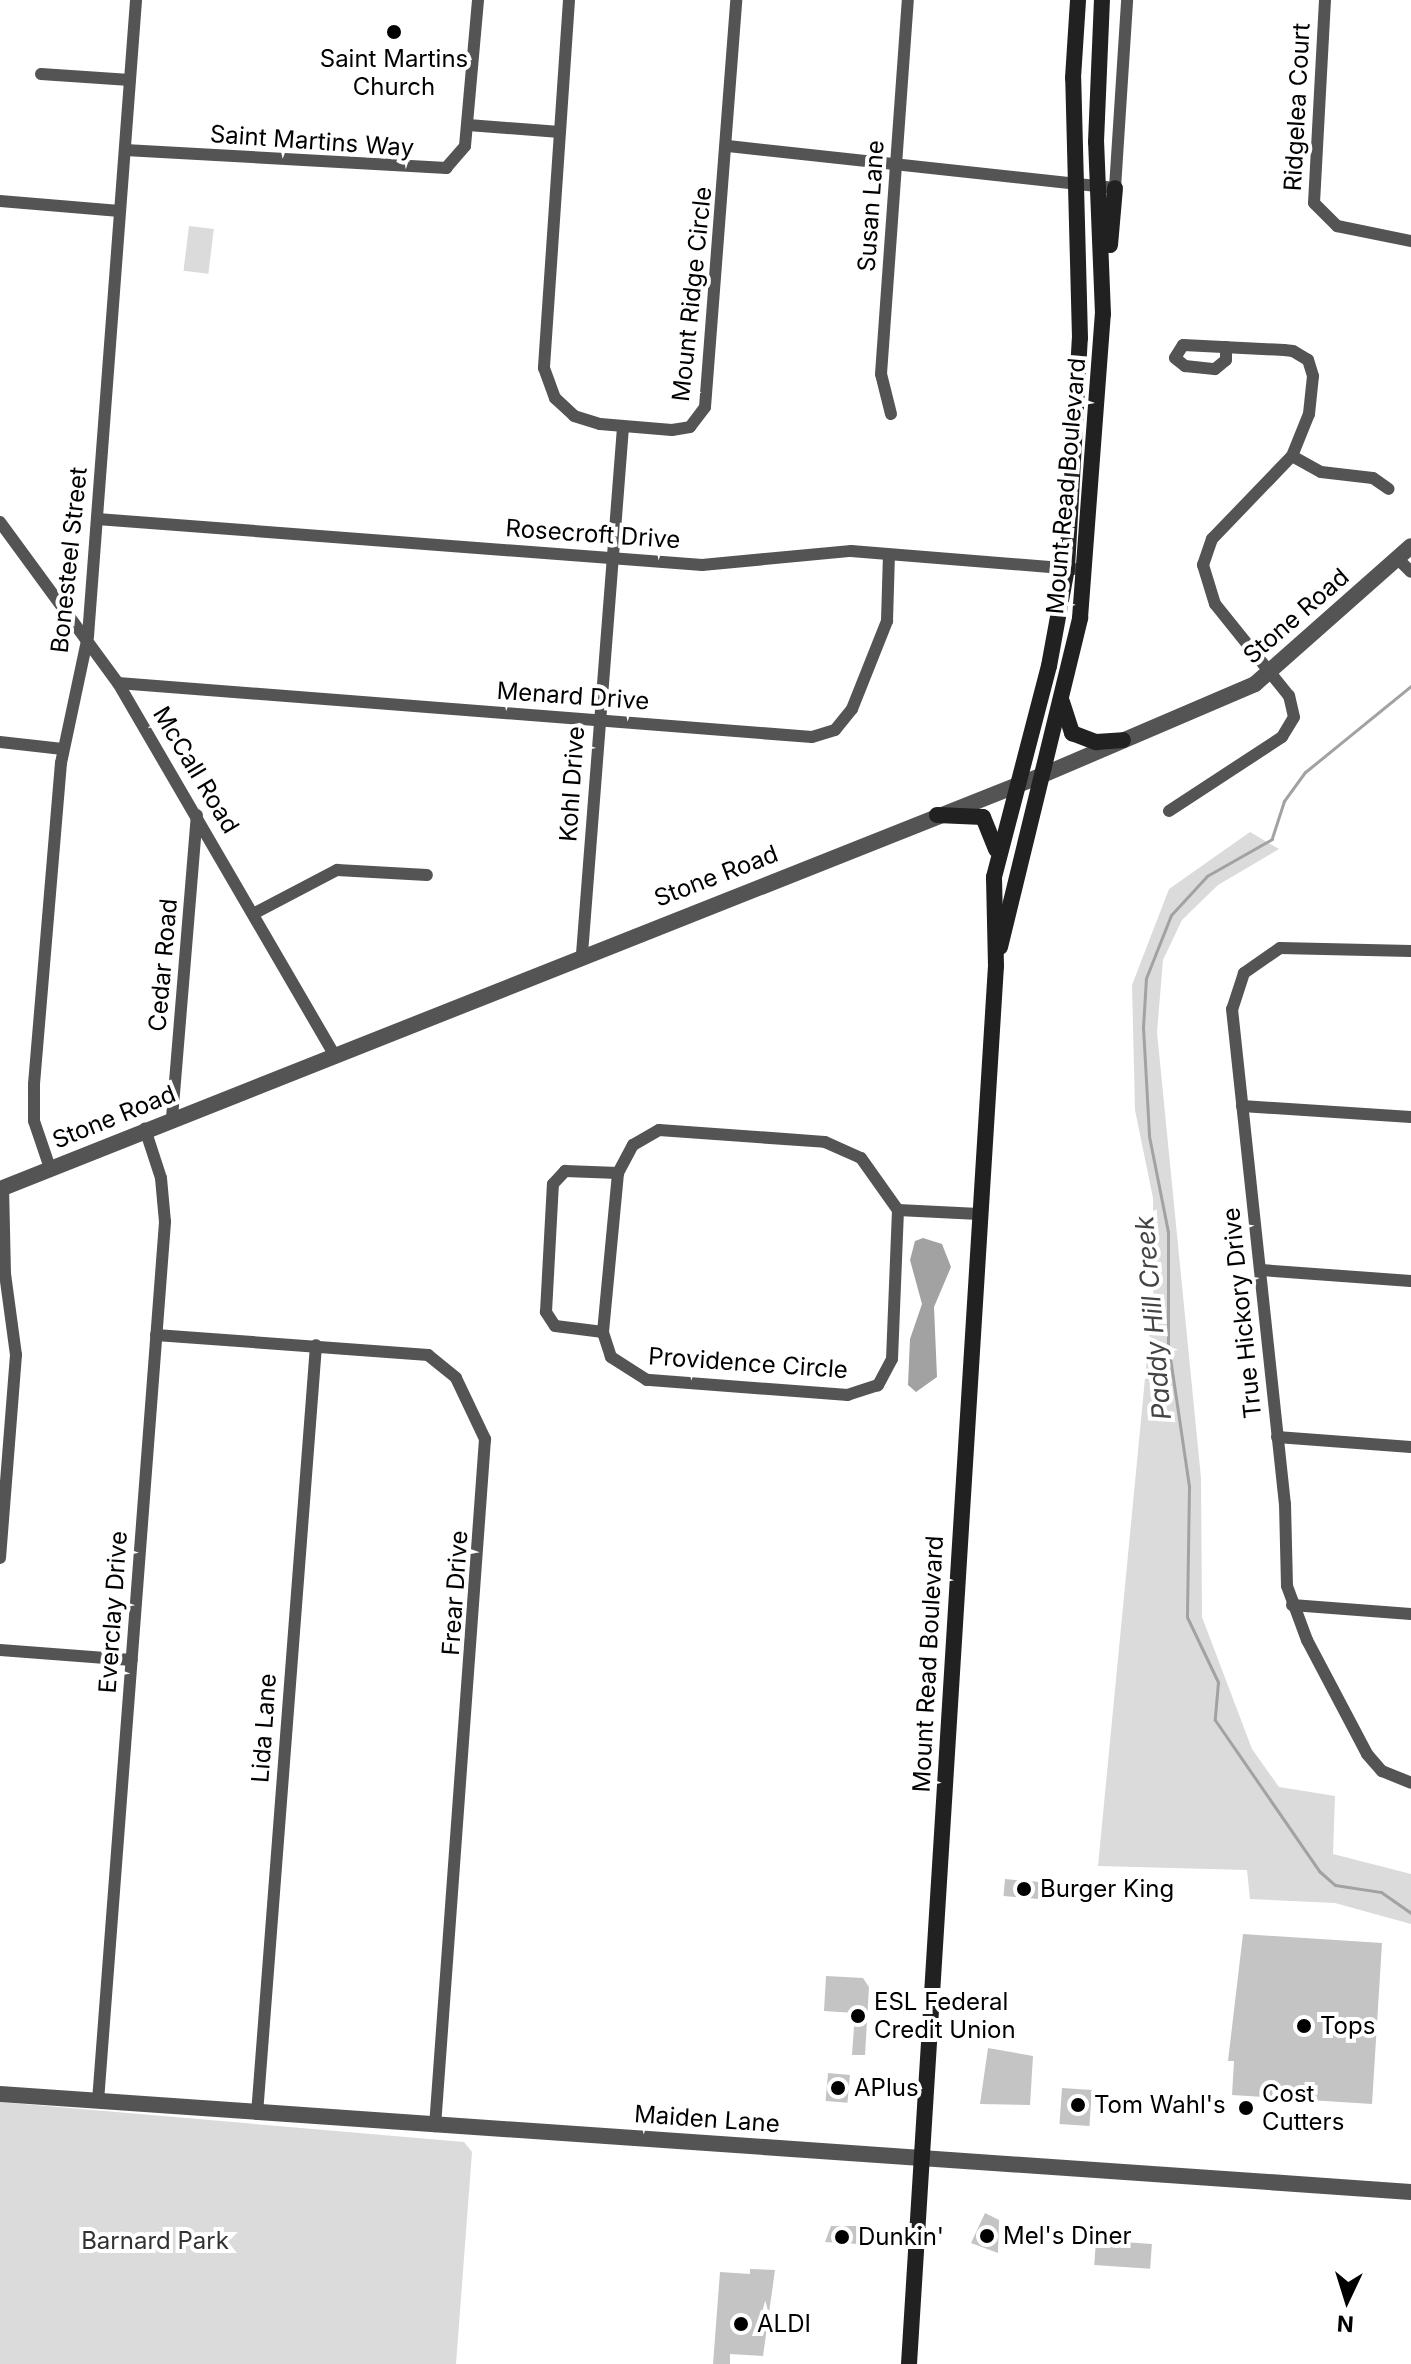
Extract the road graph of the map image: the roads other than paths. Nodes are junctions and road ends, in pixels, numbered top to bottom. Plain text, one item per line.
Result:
1 (136, 0) edge
2 (478, 0) edge
3 (569, 0) edge
4 (736, 0) edge
5 (908, 0) edge
6 (1078, 0) edge
7 (1102, 0) edge
8 (1127, 0) edge
9 (1325, 0) edge
10 (41, 74) dead end
11 (130, 80) junction
12 (468, 125) junction
13 (560, 132) junction
14 (728, 146) junction
15 (125, 150) junction
16 (896, 164) junction
17 (1076, 184) junction
18 (1106, 187) junction
19 (0, 201) edge
20 (120, 211) junction
21 (1411, 241) edge
22 (1226, 347) dead end
23 (891, 414) dead end
24 (623, 427) junction
25 (1292, 456) junction
26 (1389, 489) dead end
27 (97, 519) junction
28 (0, 522) edge
29 (1411, 546) edge
30 (889, 555) junction
31 (613, 558) junction
32 (1398, 559) junction
33 (1067, 568) junction
34 (1085, 570) junction
35 (1411, 572) edge
36 (88, 636) junction
37 (1271, 672) junction
38 (118, 683) junction
39 (1062, 693) junction
40 (599, 721) junction
41 (1123, 740) junction
42 (0, 742) edge
43 (63, 749) junction
44 (1038, 777) junction
45 (1014, 785) junction
46 (1169, 811) dead end
47 (197, 815) junction
48 (937, 815) junction
49 (997, 864) junction
50 (427, 875) dead end
51 (255, 913) junction
52 (1411, 951) edge
53 (582, 954) junction
54 (996, 966) junction
55 (333, 1053) junction
56 (1242, 1106) junction
57 (1411, 1117) edge
58 (172, 1118) junction
59 (145, 1129) junction
60 (50, 1168) junction
61 (618, 1173) junction
62 (2, 1188) edge
63 (898, 1210) junction
64 (979, 1214) junction
65 (1261, 1270) junction
66 (1411, 1281) edge
67 (603, 1332) junction
68 (156, 1335) junction
69 (316, 1345) junction
70 (1277, 1437) junction
71 (1411, 1447) edge
72 (0, 1558) edge
73 (1292, 1605) junction
74 (1411, 1614) edge
75 (0, 1650) edge
76 (132, 1660) junction
77 (1411, 1783) edge
78 (0, 2094) edge
79 (98, 2101) junction
80 (257, 2114) junction
81 (435, 2126) junction
82 (923, 2158) junction
83 (1411, 2192) edge
84 (909, 2364) edge

1 - 11 street, Bonesteel Street
2 - 12 street, Saint Martins Way
3 - 13 street, Mount Ridge Circle
4 - 14 street, Mount Ridge Circle
5 - 16 street, Susan Lane
6 - 17 main road, Mount Read Boulevard
7 - 18 main road, Mount Read Boulevard
8 - 18 street, Mount Read Boulevard
9 - 21 street, Ridgelea Court
10 - 11 street
11 - 15 street, Bonesteel Street
12 - 13 street
12 - 15 street, Saint Martins Way
13 - 24 street, Mount Ridge Circle
14 - 16 street
14 - 24 street, Mount Ridge Circle
15 - 20 street, Bonesteel Street
16 - 17 street
16 - 23 street, Susan Lane
17 - 18 street
17 - 33 main road, Mount Read Boulevard
18 - 34 main road, Mount Read Boulevard
19 - 20 street
20 - 27 street, Bonesteel Street
22 - 25 street
24 - 31 street, Kohl Drive
25 - 26 street
25 - 37 street
27 - 31 street, Rosecroft Drive
27 - 36 street, Bonesteel Street
28 - 36 street, McCall Road
29 - 32 street, Stone Road
30 - 31 street, Rosecroft Drive
30 - 33 street, Rosecroft Drive
30 - 40 street, Menard Drive
31 - 40 street, Kohl Drive
32 - 35 street
32 - 37 street, Stone Road
33 - 34 street, Rosecroft Drive
33 - 45 main road, Mount Read Boulevard
34 - 39 main road, Mount Read Boulevard
36 - 38 street, McCall Road
36 - 43 street, Bonesteel Street
37 - 41 street, Stone Road
37 - 46 street
38 - 40 street, Menard Drive
38 - 47 street, McCall Road
39 - 41 main road
39 - 44 main road, Mount Read Boulevard
40 - 53 street, Kohl Drive
41 - 44 street, Stone Road
42 - 43 street
43 - 60 street, Bonesteel Street
44 - 45 street, Stone Road
44 - 54 main road, Mount Read Boulevard
45 - 48 street, Stone Road
45 - 49 main road, Mount Read Boulevard
47 - 51 street, McCall Road
47 - 58 street, Cedar Road
48 - 49 main road
48 - 53 street, Stone Road
49 - 54 main road, Mount Read Boulevard
50 - 51 street
51 - 55 street, McCall Road
52 - 56 street, True Hickory Drive
53 - 55 street, Stone Road
54 - 64 main road, Mount Read Boulevard
55 - 58 street, Stone Road
56 - 57 street
56 - 65 street, True Hickory Drive
58 - 59 street, Stone Road
59 - 60 street, Stone Road
59 - 68 street, Everclay Drive
60 - 62 street, Stone Road
61 - 63 street
61 - 67 street
61 - 67 street
62 - 72 street
63 - 64 street
63 - 67 street, Providence Circle
64 - 82 main road, Mount Read Boulevard
65 - 66 street
65 - 70 street, True Hickory Drive
68 - 69 street, Frear Drive
68 - 76 street, Everclay Drive
69 - 80 street, Lida Lane
69 - 81 street, Frear Drive
70 - 71 street
70 - 73 street, True Hickory Drive
73 - 74 street
73 - 77 street, True Hickory Drive
75 - 76 street
76 - 79 street, Everclay Drive
78 - 79 street, Maiden Lane
79 - 80 street, Maiden Lane
80 - 81 street, Maiden Lane
81 - 82 street, Maiden Lane
82 - 83 street, Maiden Lane
82 - 84 main road, Mount Read Boulevard

